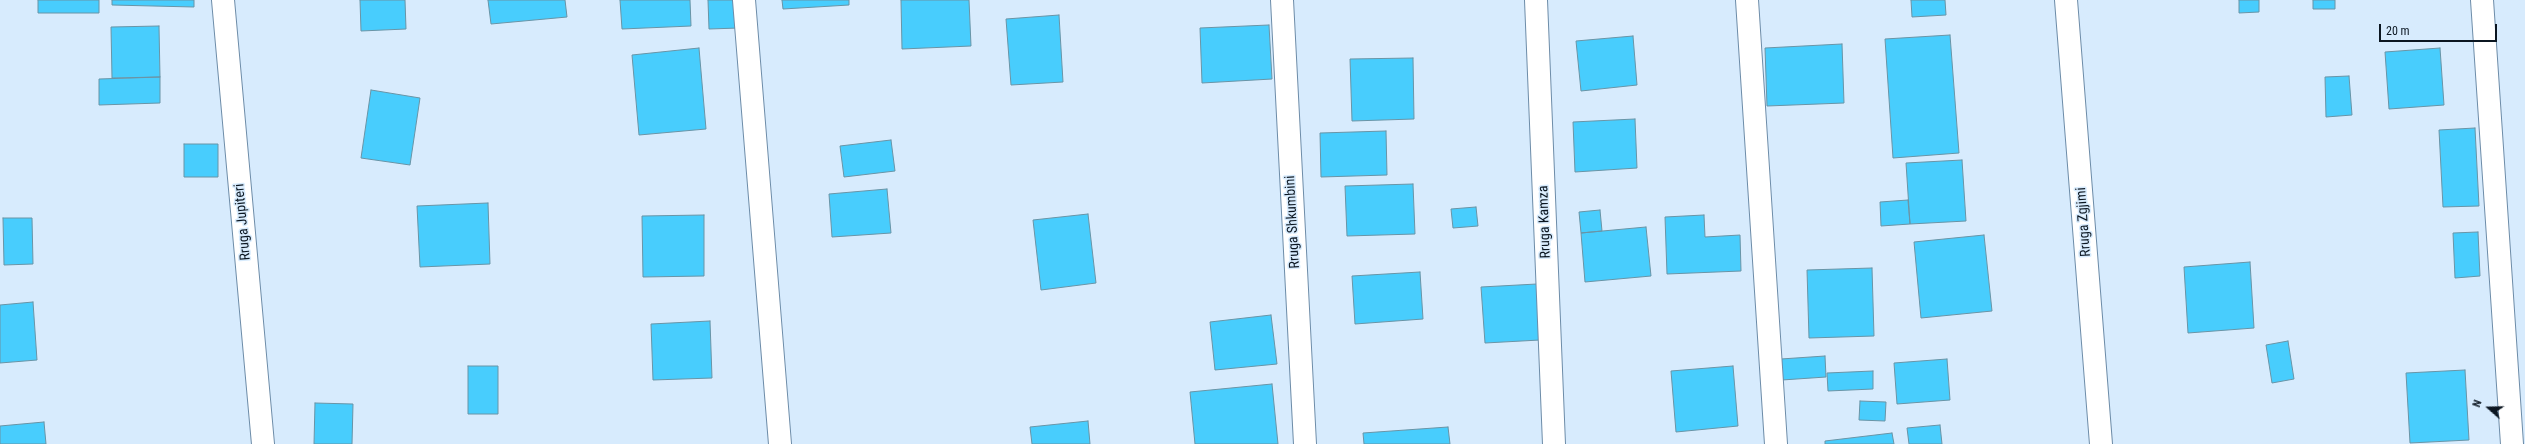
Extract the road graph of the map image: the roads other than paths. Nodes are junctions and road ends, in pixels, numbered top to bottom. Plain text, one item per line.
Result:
1 (223, 0) edge
2 (744, 0) edge
3 (1282, 0) edge
4 (1536, 0) edge
5 (1747, 0) edge
6 (2066, 0) edge
7 (2482, 0) edge
8 (263, 444) edge
9 (780, 444) edge
10 (1305, 444) edge
11 (1554, 444) edge
12 (1776, 444) edge
13 (2101, 444) edge
14 (2512, 444) edge

1 - 8 street, Rruga Jupiteri
2 - 9 street
3 - 10 street, Rruga Shkumbini
4 - 11 street, Rruga Kamza
5 - 12 street
6 - 13 street, Rruga Zgjimi
7 - 14 street

